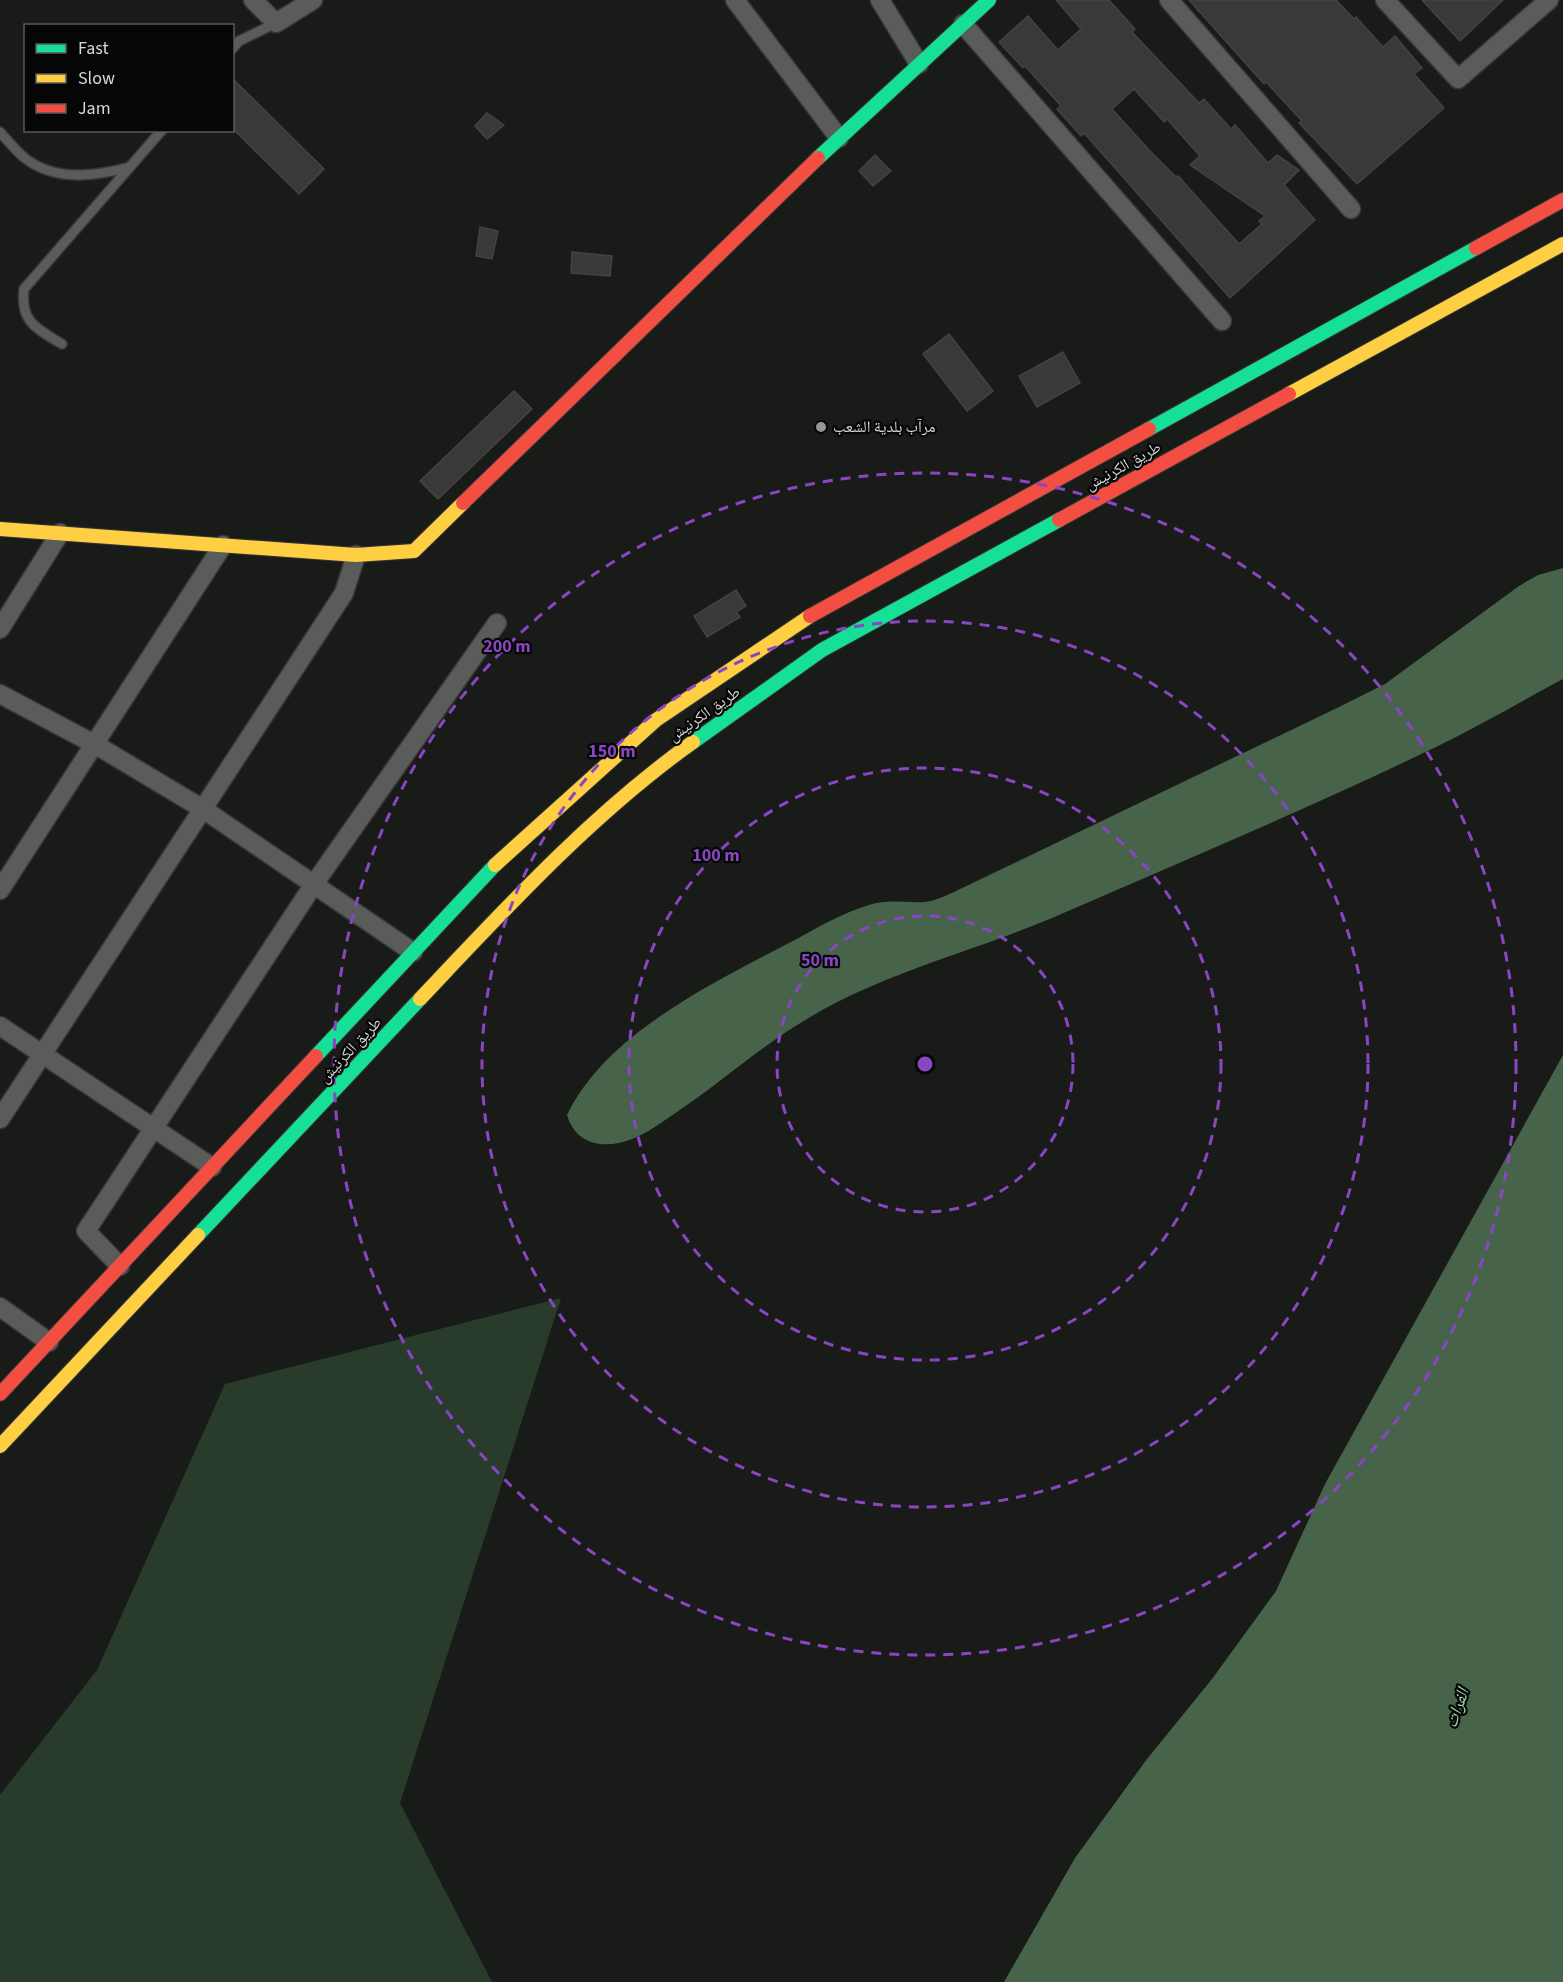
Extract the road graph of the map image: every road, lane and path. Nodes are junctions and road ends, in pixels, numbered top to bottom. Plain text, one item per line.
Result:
1 (253, 0) edge
2 (313, 0) edge
3 (735, 0) edge
4 (880, 0) edge
5 (988, 0) edge
6 (1169, 0) edge
7 (1385, 0) edge
8 (1550, 0) edge
9 (276, 23) junction
10 (963, 24) junction
11 (234, 47) edge
12 (919, 64) junction
13 (0, 132) edge
14 (160, 132) edge
15 (839, 138) junction
16 (130, 167) junction
17 (1563, 200) edge
18 (1351, 209) dead end
19 (1563, 244) edge
20 (1222, 321) dead end
21 (62, 344) dead end
22 (0, 529) edge
23 (60, 533) junction
24 (223, 545) junction
25 (356, 555) junction
26 (496, 623) dead end
27 (0, 629) edge
28 (0, 694) edge
29 (96, 745) junction
30 (202, 809) junction
31 (314, 884) junction
32 (0, 890) edge
33 (413, 952) junction
34 (0, 1026) edge
35 (43, 1055) junction
36 (0, 1119) edge
37 (152, 1127) junction
38 (212, 1167) junction
39 (120, 1266) junction
40 (0, 1307) edge
41 (49, 1342) junction
42 (0, 1395) edge
43 (0, 1446) edge

1 - 9 street
2 - 9 street
3 - 15 street
4 - 12 street
5 - 10 main road
6 - 18 street
7 - 8 street
9 - 11 lane
10 - 12 main road
10 - 20 street
12 - 15 main road
13 - 16 lane
14 - 16 lane
15 - 25 main road
16 - 21 lane
17 - 33 main road, طريق الكرنيش
19 - 43 main road, طريق الكرنيش
22 - 23 main road
23 - 24 main road
23 - 27 street
24 - 25 main road
24 - 29 street
25 - 30 street
26 - 31 street
28 - 29 street
29 - 30 street
29 - 32 street
30 - 31 street
30 - 35 street
31 - 33 street
31 - 37 street
33 - 38 main road, طريق الكرنيش
34 - 35 street
35 - 36 street
35 - 37 street
37 - 38 street
37 - 39 street
38 - 39 main road, طريق الكرنيش
39 - 41 main road, طريق الكرنيش
40 - 41 street
41 - 42 main road, طريق الكرنيش

